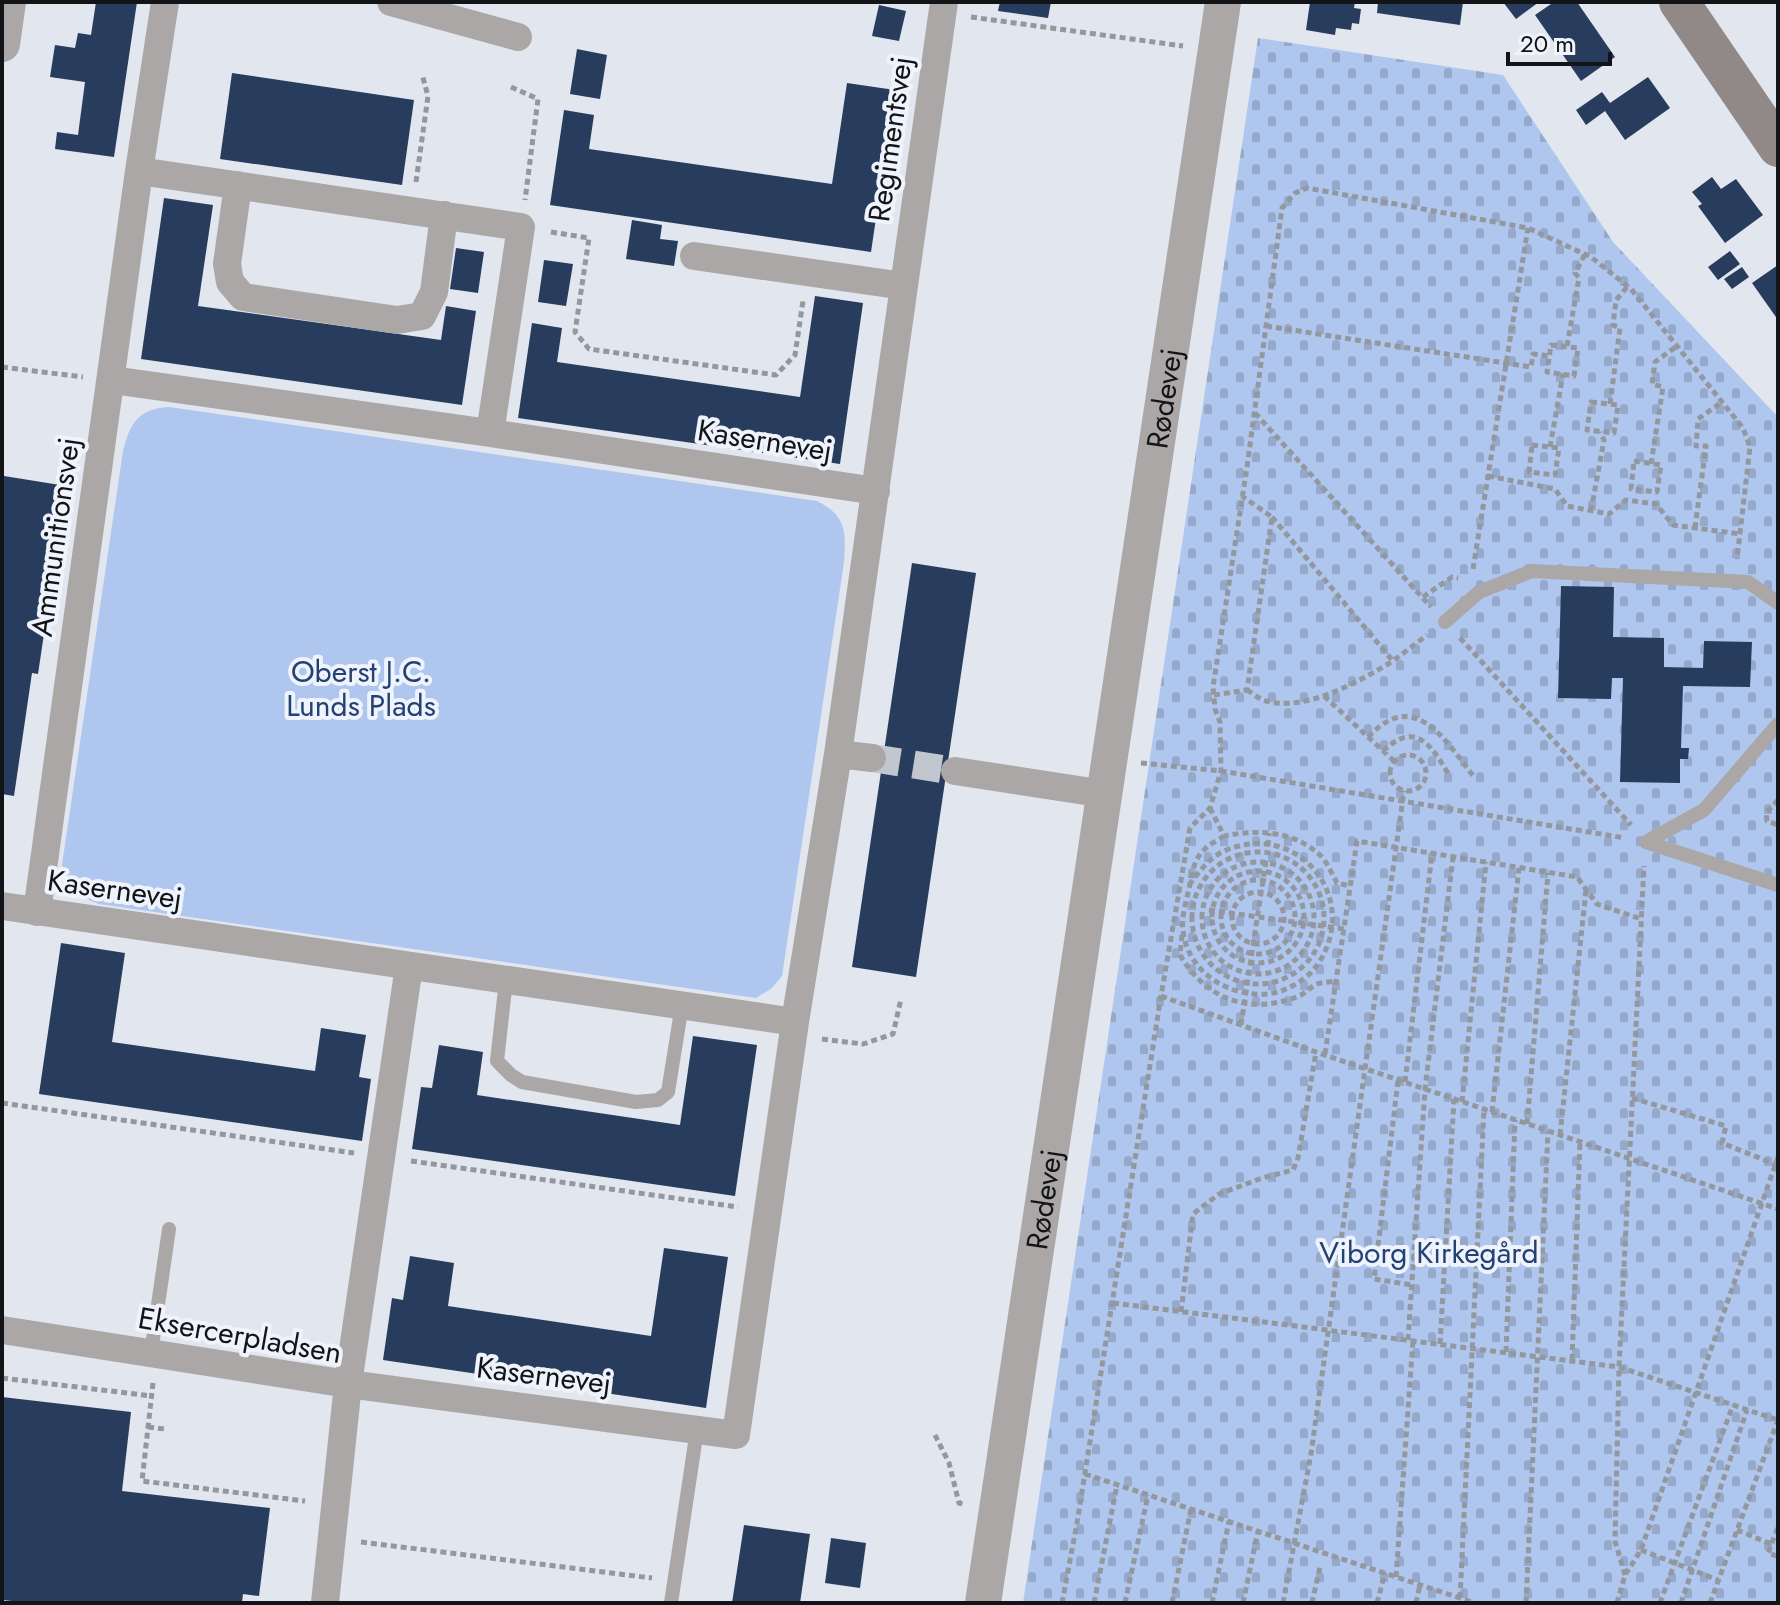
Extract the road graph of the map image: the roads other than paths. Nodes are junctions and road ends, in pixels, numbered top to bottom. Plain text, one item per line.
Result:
1 (8, 2) edge
2 (165, 2) edge
3 (391, 2) edge
4 (1223, 2) edge
5 (1679, 2) edge
6 (943, 8) edge
7 (518, 37) dead end
8 (2, 44) edge
9 (1778, 147) edge
10 (139, 171) junction
11 (238, 185) junction
12 (444, 215) junction
13 (694, 256) dead end
14 (904, 286) junction
15 (112, 380) junction
16 (490, 433) junction
17 (876, 491) junction
18 (1778, 603) edge
19 (1445, 622) road end
20 (1778, 724) edge
21 (838, 754) junction
22 (872, 758) tunnel mouth
23 (955, 771) tunnel mouth
24 (1108, 777) junction
25 (1778, 885) edge
26 (2, 906) edge
27 (37, 912) junction
28 (409, 966) junction
29 (506, 980) junction
30 (682, 1005) junction
31 (794, 1029) junction
32 (169, 1229) dead end
33 (2, 1330) edge
34 (154, 1354) junction
35 (348, 1384) junction
36 (697, 1430) junction
37 (325, 1603) edge
38 (671, 1603) edge
39 (983, 1603) edge

1 - 8 street
2 - 10 street, Ammunitionsvej
3 - 7 street
4 - 24 street, Rødevej
5 - 9 main road
6 - 14 street, Regimentsvej
10 - 11 street
10 - 15 street, Ammunitionsvej
11 - 12 street
11 - 12 street
12 - 16 street
13 - 14 street
14 - 17 street, Regimentsvej
15 - 16 street, Kasernevej
15 - 27 street, Ammunitionsvej
16 - 17 street, Kasernevej
17 - 21 street, Kasernevej
18 - 19 lane
20 - 25 lane
21 - 22 street
21 - 31 street, Kasernevej
23 - 24 street
24 - 39 street, Rødevej
26 - 27 street, Kasernevej
27 - 28 street, Kasernevej
28 - 29 street, Kasernevej
28 - 35 street
29 - 30 street, Kasernevej
29 - 30 lane
30 - 31 street, Kasernevej
31 - 36 street, Kasernevej
32 - 34 lane
33 - 34 street, Eksercerpladsen
34 - 35 street, Eksercerpladsen
35 - 36 street, Kasernevej
35 - 37 street, Eksercerpladsen
36 - 38 lane

